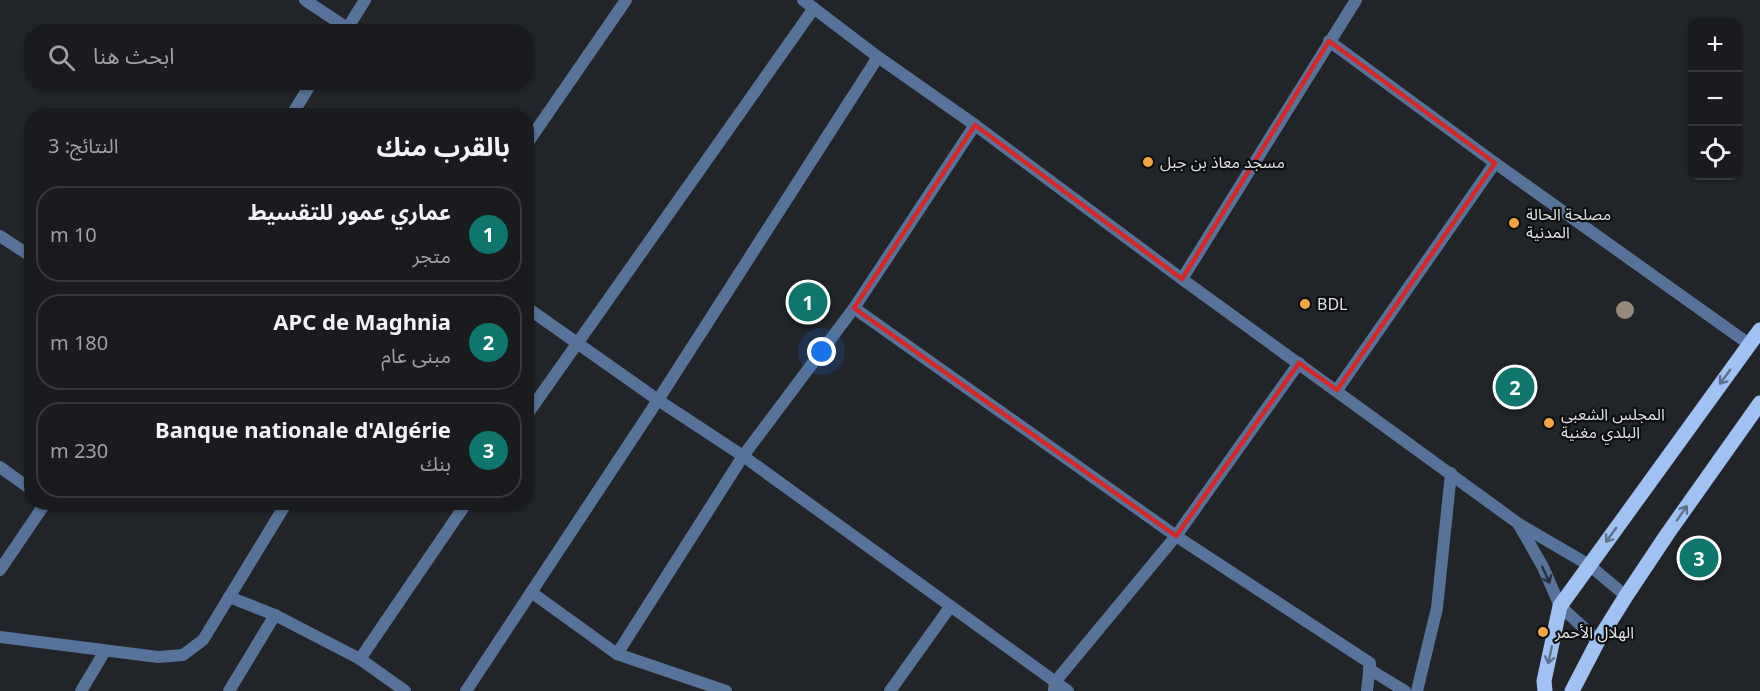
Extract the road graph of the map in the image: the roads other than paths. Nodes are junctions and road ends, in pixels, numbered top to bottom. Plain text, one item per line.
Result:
1 (305, 0) edge
2 (365, 0) edge
3 (626, 0) edge
4 (1356, 0) edge
5 (809, 4) edge
6 (338, 24) edge
7 (350, 24) edge
8 (1329, 41) junction
9 (878, 57) junction
10 (307, 90) edge
11 (296, 108) edge
12 (975, 125) junction
13 (534, 133) edge
14 (1495, 163) junction
15 (0, 236) edge
16 (24, 252) edge
17 (1182, 279) junction
18 (854, 308) junction
19 (534, 313) edge
20 (1760, 330) edge
21 (577, 343) junction
22 (1749, 344) junction
23 (1299, 363) junction
24 (1337, 390) junction
25 (658, 400) junction
26 (1760, 403) edge
27 (534, 405) edge
28 (743, 456) junction
29 (0, 467) edge
30 (1451, 473) junction
31 (24, 484) edge
32 (41, 510) edge
33 (282, 510) edge
34 (462, 510) edge
35 (1519, 524) junction
36 (1176, 536) junction
37 (1589, 565) junction
38 (0, 570) edge
39 (531, 592) junction
40 (1626, 596) junction
41 (229, 597) junction
42 (1560, 606) junction
43 (950, 607) junction
44 (275, 615) junction
45 (0, 637) edge
46 (1598, 641) junction
47 (105, 651) junction
48 (617, 654) junction
49 (360, 659) junction
50 (1369, 669) junction
51 (1055, 687) edge
52 (81, 691) edge
53 (229, 691) edge
54 (405, 691) edge
55 (466, 691) edge
56 (726, 691) edge
57 (890, 691) edge
58 (1068, 691) edge
59 (1367, 691) edge
60 (1405, 691) edge
61 (1417, 691) edge
62 (1545, 691) edge
63 (1572, 691) edge

1 - 6 street
2 - 7 street
3 - 13 street
4 - 8 street
5 - 9 street
5 - 21 street
8 - 14 street
8 - 17 street
9 - 12 street
9 - 25 street
10 - 11 street
12 - 17 street
12 - 18 street
14 - 22 street
14 - 24 street
15 - 16 street
17 - 23 street
18 - 28 street
18 - 36 street
19 - 21 street
20 - 22 main road
21 - 25 street
21 - 27 street
22 -> 37 main road
23 - 24 street
23 - 36 street
24 - 30 street
25 - 28 street
25 - 39 street
40 -> 26 main road
28 - 43 street
28 - 48 street
29 - 31 street
30 - 35 street
30 - 61 street
32 - 38 street
33 - 41 street
34 - 49 street
35 - 37 street
35 -> 42 street
36 - 50 street
36 - 51 street
37 - 40 street
37 - 42 main road
39 - 48 street
39 - 55 street
40 - 46 main road
41 - 44 street
41 - 47 street
42 - 46 street
42 -> 62 main road
43 - 51 street
43 - 57 street
44 - 49 street
44 - 53 street
45 - 47 street
46 - 63 main road
47 - 52 street
48 - 56 street
49 - 54 street
50 - 59 street
50 - 60 street
51 - 58 street

